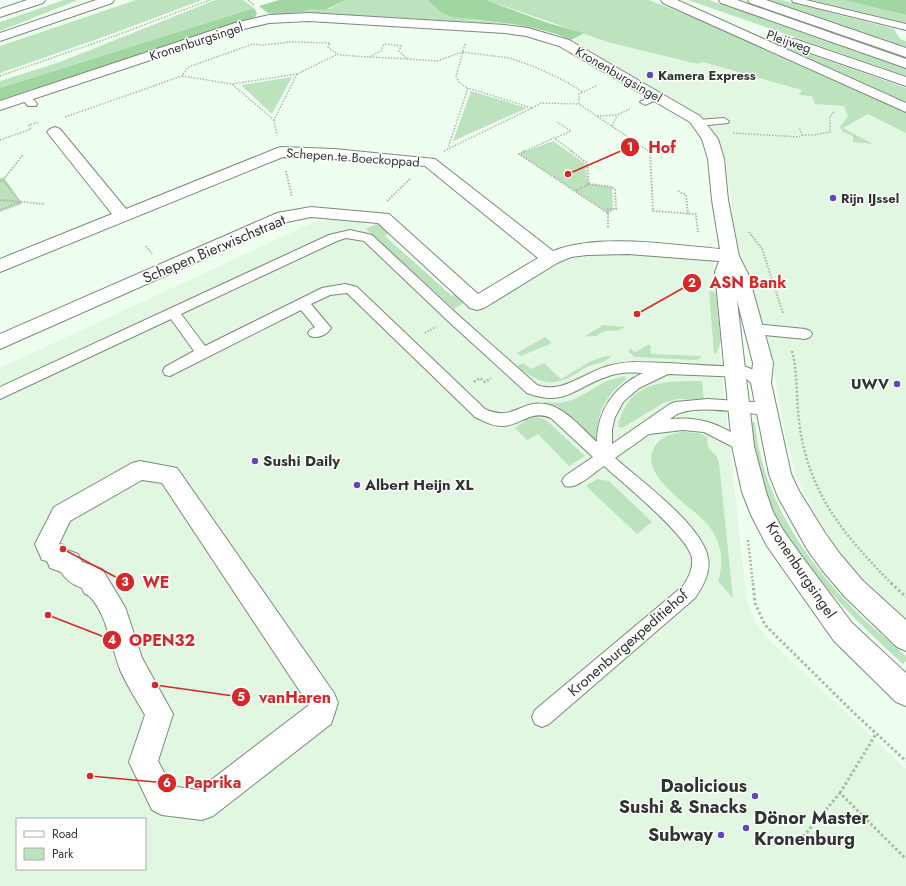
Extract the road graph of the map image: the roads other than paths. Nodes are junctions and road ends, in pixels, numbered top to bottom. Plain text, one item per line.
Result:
1 (39, 0) edge
2 (108, 0) edge
3 (667, 0) edge
4 (671, 0) edge
5 (725, 0) edge
6 (754, 0) edge
7 (796, 0) edge
8 (0, 12) edge
9 (906, 27) edge
10 (0, 37) edge
11 (906, 53) edge
12 (906, 64) edge
13 (906, 82) edge
14 (0, 106) edge
15 (906, 108) edge
16 (724, 121) dead end
17 (702, 129) junction
18 (55, 132) dead end
19 (123, 216) junction
20 (730, 256) junction
21 (551, 259) junction
22 (0, 266) edge
23 (303, 303) junction
24 (173, 312) junction
25 (730, 328) junction
26 (754, 329) junction
27 (320, 331) dead end
28 (805, 334) dead end
29 (0, 342) edge
30 (203, 353) junction
31 (670, 368) junction
32 (170, 370) dead end
33 (734, 371) junction
34 (761, 383) junction
35 (0, 393) edge
36 (739, 407) junction
37 (766, 409) junction
38 (648, 428) junction
39 (743, 446) junction
40 (604, 457) junction
41 (570, 481) dead end
42 (62, 514) joint
43 (906, 638) edge
44 (906, 692) edge
45 (542, 718) dead end

1 - 8 main road
2 - 10 main road
3 - 15 main road
4 - 13 main road, Pleijweg
5 - 12 main road, Pleijweg
6 - 11 main road, Pleijweg
7 - 9 lane
14 - 17 main road, Kronenburgsingel
16 - 17 lane
17 - 20 main road, Kronenburgsingel
18 - 19 main road
19 - 21 main road, Schepen te Boeckoppad
19 - 22 main road, Schepen te Boeckoppad
20 - 21 main road, Schepen Bierwischstraat
20 - 25 main road, Kronenburgsingel
20 - 26 main road, Kronenburgsingel
21 - 29 main road, Schepen Bierwischstraat
23 - 27 lane
23 - 30 lane, Kronenburgexpeditiehof
23 - 40 lane, Kronenburgexpeditiehof
24 - 30 lane
24 - 31 lane
24 - 35 lane
25 - 26 main road
25 - 33 main road, Kronenburgsingel
26 - 28 lane
26 - 34 main road, Kronenburgsingel
30 - 32 lane, Kronenburgexpeditiehof
31 - 33 lane
31 - 40 lane
33 - 34 lane
33 - 36 main road, Kronenburgsingel
34 - 37 main road, Kronenburgsingel
36 - 37 lane
36 - 38 lane
36 - 39 main road, Kronenburgsingel
37 - 43 main road, Kronenburgsingel
38 - 39 lane
38 - 40 lane
39 - 44 main road, Kronenburgsingel
40 - 41 lane
40 - 45 lane, Kronenburgexpeditiehof
42 - 42 main road

